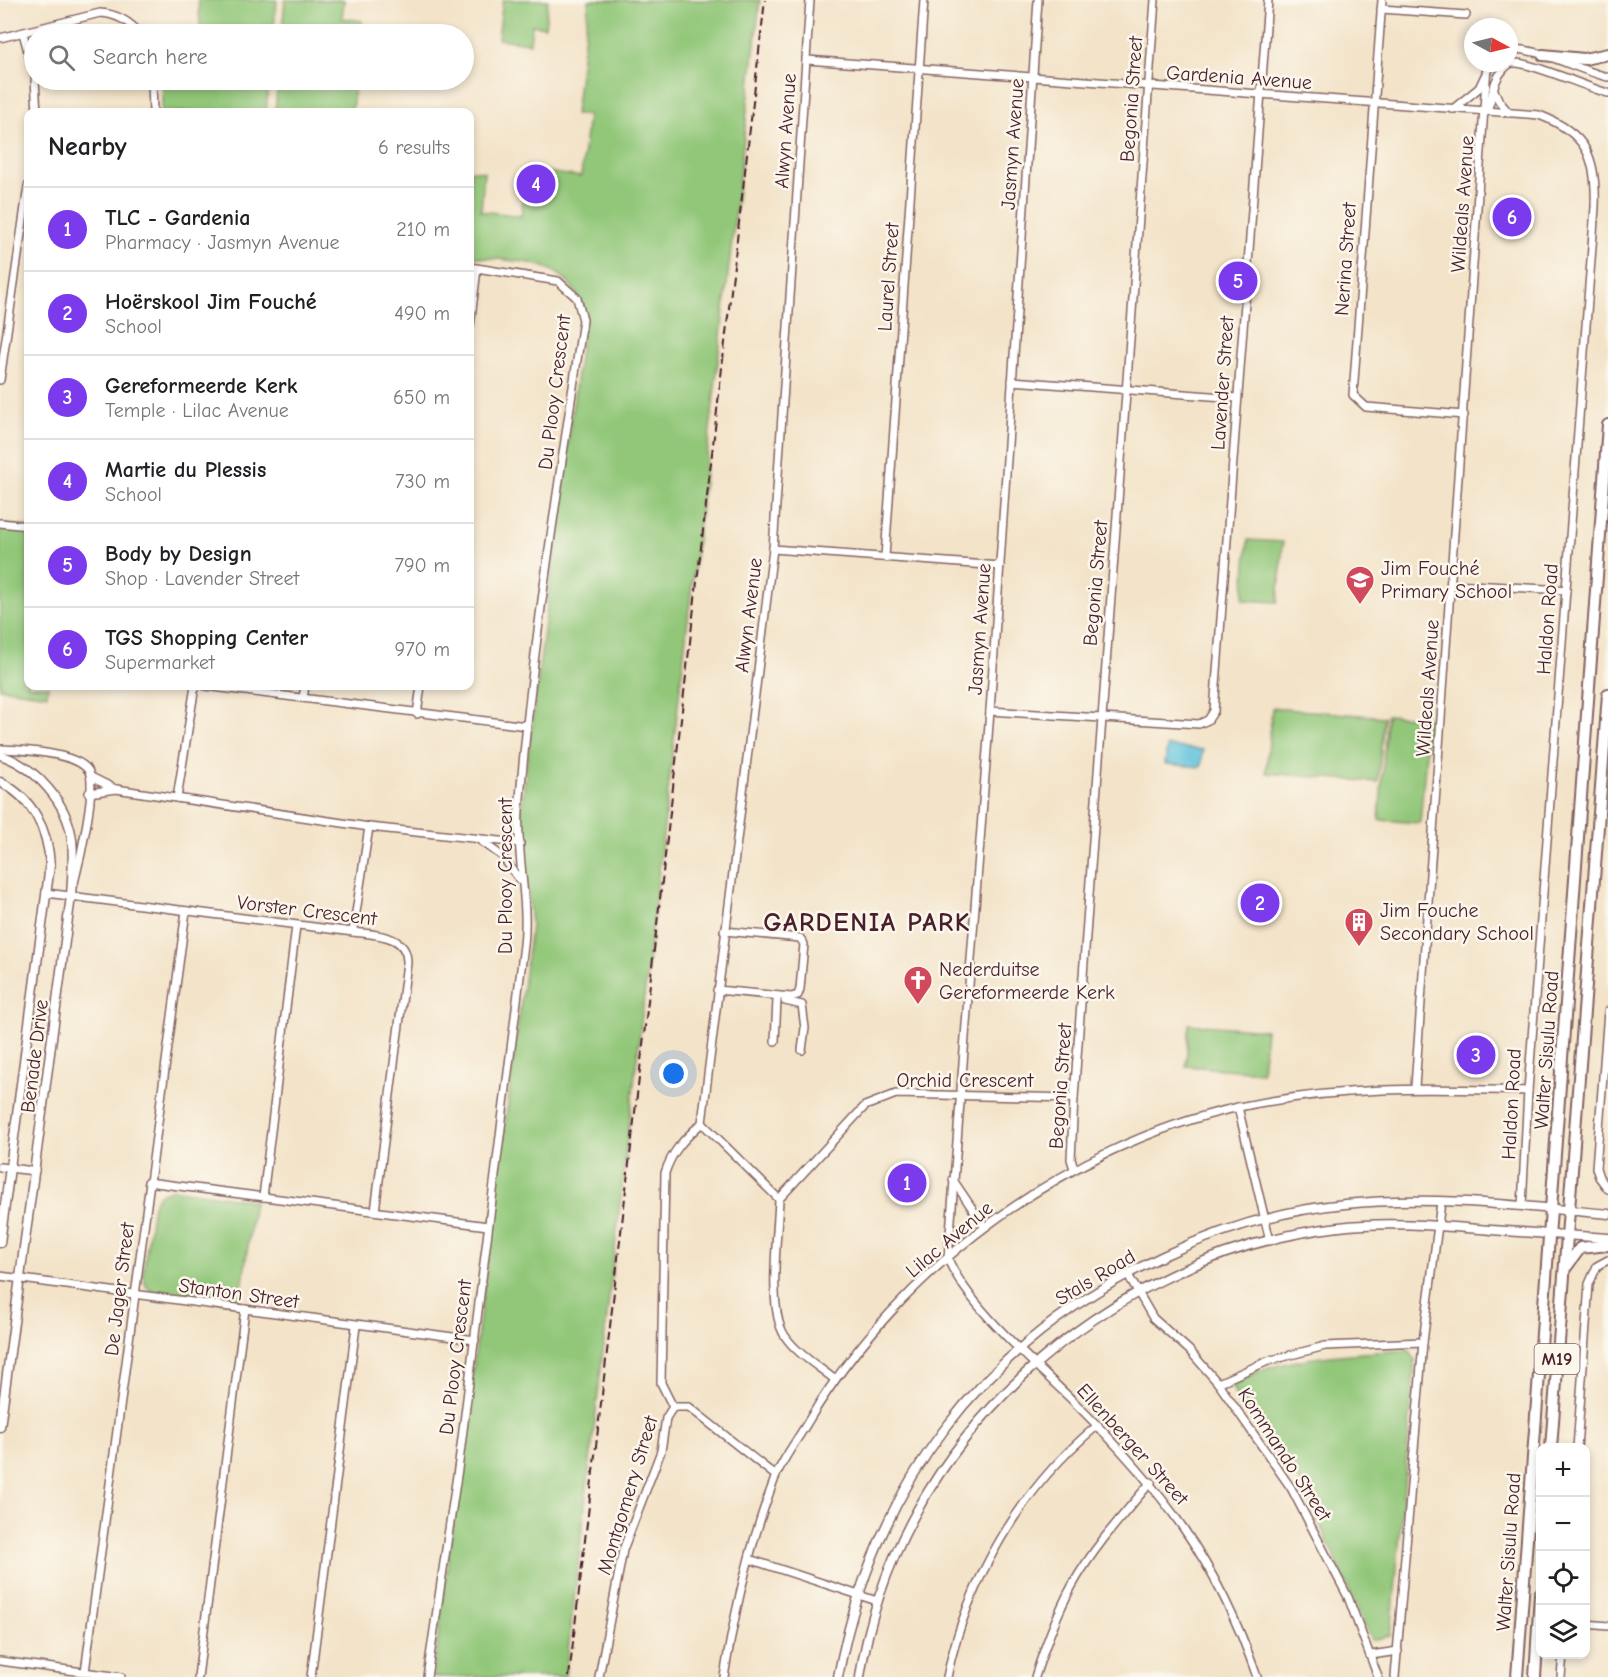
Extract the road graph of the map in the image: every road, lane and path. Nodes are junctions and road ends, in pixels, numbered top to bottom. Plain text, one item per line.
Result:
1 (810, 0) edge
2 (924, 0) edge
3 (1038, 0) edge
4 (1155, 0) edge
5 (1268, 0) edge
6 (1382, 0) edge
7 (1381, 9) junction
8 (1466, 15) dead end
9 (58, 24) edge
10 (132, 24) edge
11 (23, 33) joint
12 (24, 37) edge
13 (0, 38) edge
14 (1518, 49) edge
15 (1608, 54) edge
16 (1543, 55) junction
17 (807, 60) junction
18 (919, 69) junction
19 (1486, 72) edge
20 (1488, 72) edge
21 (1608, 77) edge
22 (1032, 78) junction
23 (1492, 85) junction
24 (1148, 86) junction
25 (36, 90) edge
26 (152, 90) edge
27 (1608, 93) edge
28 (1261, 94) junction
29 (1374, 103) junction
30 (37, 108) edge
31 (153, 108) edge
32 (1453, 110) junction
33 (1486, 112) junction
34 (1509, 113) junction
35 (24, 214) edge
36 (474, 268) edge
37 (0, 380) edge
38 (1012, 381) junction
39 (1127, 389) junction
40 (1237, 398) junction
41 (1464, 415) junction
42 (1608, 425) edge
43 (0, 523) edge
44 (24, 526) edge
45 (772, 549) junction
46 (885, 557) junction
47 (1000, 566) junction
48 (1451, 584) junction
49 (1566, 590) junction
50 (194, 690) edge
51 (238, 690) edge
52 (304, 690) edge
53 (420, 690) edge
54 (1608, 694) edge
55 (303, 698) junction
56 (990, 711) junction
57 (417, 714) junction
58 (1100, 718) junction
59 (527, 726) junction
60 (0, 749) edge
61 (0, 755) edge
62 (91, 777) junction
63 (0, 782) edge
64 (116, 789) junction
65 (89, 793) junction
66 (177, 798) junction
67 (369, 827) junction
68 (476, 838) junction
69 (520, 843) junction
70 (520, 881) junction
71 (46, 893) junction
72 (71, 896) junction
73 (186, 911) junction
74 (296, 926) junction
75 (724, 931) junction
76 (353, 932) junction
77 (717, 992) junction
78 (777, 1000) junction
79 (1608, 1011) edge
80 (775, 1041) dead end
81 (802, 1050) dead end
82 (1415, 1088) junction
83 (1528, 1090) junction
84 (959, 1096) junction
85 (1074, 1098) junction
86 (1238, 1107) junction
87 (702, 1123) junction
88 (0, 1167) edge
89 (10, 1168) junction
90 (1074, 1169) junction
91 (35, 1171) junction
92 (953, 1180) junction
93 (148, 1182) junction
94 (1608, 1189) edge
95 (263, 1197) junction
96 (779, 1199) junction
97 (1441, 1202) junction
98 (1522, 1206) junction
99 (1552, 1209) junction
100 (1570, 1210) junction
101 (375, 1211) junction
102 (1608, 1214) edge
103 (1265, 1220) junction
104 (488, 1226) junction
105 (984, 1226) junction
106 (1438, 1226) junction
107 (1550, 1233) junction
108 (1568, 1234) junction
109 (1608, 1238) edge
110 (1270, 1241) junction
111 (0, 1243) edge
112 (1608, 1245) edge
113 (948, 1259) junction
114 (1608, 1260) edge
115 (1565, 1270) junction
116 (1126, 1273) junction
117 (0, 1276) edge
118 (20, 1279) junction
119 (1138, 1292) junction
120 (136, 1296) junction
121 (245, 1309) junction
122 (356, 1326) junction
123 (475, 1340) junction
124 (1423, 1342) junction
125 (1018, 1349) junction
126 (1034, 1364) junction
127 (834, 1379) junction
128 (1540, 1379) junction
129 (1556, 1380) junction
130 (1218, 1383) junction
131 (3, 1386) edge
132 (673, 1407) junction
133 (1098, 1425) junction
134 (0, 1427) edge
135 (1538, 1443) edge
136 (1551, 1443) edge
137 (1577, 1443) edge
138 (776, 1476) junction
139 (1536, 1476) edge
140 (1151, 1482) junction
141 (749, 1559) junction
142 (857, 1594) junction
143 (1523, 1594) junction
144 (1536, 1595) edge
145 (877, 1601) junction
146 (1539, 1605) edge
147 (1590, 1624) edge
148 (1608, 1626) edge
149 (1398, 1651) junction
150 (1371, 1655) junction
151 (1563, 1659) edge
152 (0, 1661) edge
153 (85, 1672) junction
154 (121, 1677) edge
155 (198, 1677) edge
156 (311, 1677) edge
157 (427, 1677) edge
158 (599, 1677) edge
159 (724, 1677) edge
160 (838, 1677) edge
161 (860, 1677) edge
162 (947, 1677) edge
163 (1035, 1677) edge
164 (1257, 1677) edge
165 (1378, 1677) edge
166 (1395, 1677) edge
167 (1517, 1677) edge
168 (1535, 1677) edge
169 (1561, 1677) edge

1 - 17 street, Alwyn Avenue
2 - 18 street, Laurel Street
3 - 22 street, Jasmyn Avenue
4 - 24 street, Begonia Street
5 - 28 street, Lavender Street
6 - 7 street, Nerina Street
7 - 8 street
7 - 29 street, Nerina Street
9 - 10 street
11 - 12 street
11 - 13 street
14 - 16 street
15 - 16 highway
16 - 21 street
17 - 18 street, Gardenia Avenue
17 - 45 street, Alwyn Avenue
18 - 22 street, Gardenia Avenue
18 - 46 street, Laurel Street
19 - 32 street
20 - 33 street
22 - 24 street, Gardenia Avenue
22 - 38 street, Jasmyn Avenue
23 - 27 street
23 - 33 street
23 - 34 street
24 - 28 street, Gardenia Avenue
24 - 39 street, Begonia Street
25 - 30 street
26 - 31 street
28 - 29 street, Gardenia Avenue
28 - 40 street, Lavender Street
29 - 32 street, Gardenia Avenue
29 - 41 street, Nerina Street
32 - 33 street, Gardenia Avenue
33 - 34 street, Haldon Road
33 - 41 street, Wildeals Avenue
34 - 49 street, Haldon Road
35 - 37 street
36 - 59 street, Du Plooy Crescent
38 - 39 street
38 - 47 street, Jasmyn Avenue
39 - 40 street
39 - 58 street, Begonia Street
40 - 58 street, Lavender Street
41 - 48 street, Wildeals Avenue
42 - 99 highway, Walter Sisulu Road / M19
43 - 44 street
45 - 46 street
45 - 75 street, Alwyn Avenue
46 - 47 street
47 - 56 street, Jasmyn Avenue
48 - 49 street
48 - 82 street, Wildeals Avenue
49 - 83 street, Haldon Road
50 - 66 street
51 - 55 street
52 - 55 street
53 - 57 street
54 - 100 highway, Walter Sisulu Road / M19
55 - 57 street
56 - 58 street
56 - 84 street, Jasmyn Avenue
57 - 59 street
58 - 85 street, Begonia Street
59 - 69 street, Du Plooy Crescent
60 - 62 street
61 - 72 street, Benade Drive
62 - 64 street
62 - 65 street
63 - 71 street, Benade Drive
64 - 65 street
64 - 66 street
65 - 72 street
66 - 67 street
67 - 68 street
67 - 76 street
68 - 69 street
68 - 70 street
69 - 70 street, Du Plooy Crescent
70 - 104 street, Du Plooy Crescent
71 - 72 street, Vorster Crescent
71 - 89 street, Benade Drive
72 - 73 street, Vorster Crescent
72 - 91 street, Benade Drive
73 - 74 street, Vorster Crescent
73 - 93 street, De Jager Street
74 - 76 street, Vorster Crescent
74 - 95 street
75 - 77 street, Alwyn Avenue
75 - 77 street
76 - 101 street, Vorster Crescent
77 - 78 street
77 - 87 street, Alwyn Avenue
78 - 80 street
78 - 81 street
79 - 94 street
82 - 83 street, Lilac Avenue
82 - 86 street, Lilac Avenue
83 - 98 street, Haldon Road
84 - 85 street, Orchid Crescent
84 - 92 street, Jasmyn Avenue
84 - 96 street, Orchid Crescent
85 - 90 street, Begonia Street
86 - 90 street, Lilac Avenue
86 - 103 street
87 - 96 street
87 - 132 street, Montgomery Street
88 - 89 street
89 - 91 street
89 - 111 street, Benade Drive
90 - 105 street, Lilac Avenue
91 - 118 street, Benade Drive
92 - 105 street
92 - 113 street, Jasmyn Avenue
93 - 95 street
93 - 120 street, De Jager Street
95 - 101 street
96 - 127 street
97 - 98 street, Stals Road
97 - 103 street, Stals Road
97 - 106 street
98 - 99 street, Stals Road
99 - 100 street, Stals Road
99 - 107 highway, Walter Sisulu Road / M19
100 - 102 street, Stals Road
100 - 108 highway, Walter Sisulu Road / M19
101 - 104 street
103 - 110 street
103 - 116 street, Stals Road
104 - 123 street, Du Plooy Crescent
105 - 113 street, Lilac Avenue
106 - 107 street, Stals Road
106 - 110 street, Stals Road
106 - 124 street
107 - 108 street, Stals Road
107 - 128 highway, Walter Sisulu Road / M19
108 - 109 street, Stals Road
108 - 115 highway, Walter Sisulu Road / M19
110 - 119 street, Stals Road
112 - 115 highway
113 - 125 street, Ellenberger Street
113 - 127 street, Lilac Avenue
114 - 137 street
115 - 129 highway, Walter Sisulu Road / M19
116 - 119 street, Kommando Street
116 - 125 street, Stals Road
117 - 118 street, Stanton Street
118 - 120 street, Stanton Street
118 - 131 street, Benade Drive
119 - 126 street, Stals Road
119 - 130 street, Kommando Street
120 - 121 street, Stanton Street
120 - 153 street, De Jager Street
121 - 122 street, Stanton Street
121 - 155 street
122 - 123 street, Stanton Street
122 - 156 street
123 - 157 street, Du Plooy Crescent
124 - 130 street
124 - 149 street
125 - 126 street, Ellenberger Street
125 - 142 street, Stals Road
126 - 133 street, Ellenberger Street
126 - 145 street, Stals Road
127 - 138 street, Lilac Avenue
128 - 129 highway
128 - 135 highway, Walter Sisulu Road / M19
129 - 136 highway, Walter Sisulu Road / M19
130 - 150 street, Kommando Street
131 - 134 street, Benade Drive
132 - 138 street
132 - 158 street, Montgomery Street
133 - 140 street, Ellenberger Street
133 - 162 street
138 - 141 street, Lilac Avenue
139 - 143 highway, Walter Sisulu Road / M19
140 - 163 street
140 - 164 street, Ellenberger Street
141 - 142 street
141 - 159 street, Lilac Avenue
142 - 145 street
142 - 160 street, Stals Road
143 - 144 highway
143 - 167 highway, Walter Sisulu Road / M19
145 - 161 street, Stals Road
146 - 168 highway, Walter Sisulu Road
147 - 148 street
149 - 150 street
149 - 166 street
150 - 165 street, Kommando Street
151 - 169 street
152 - 153 street
153 - 154 street

